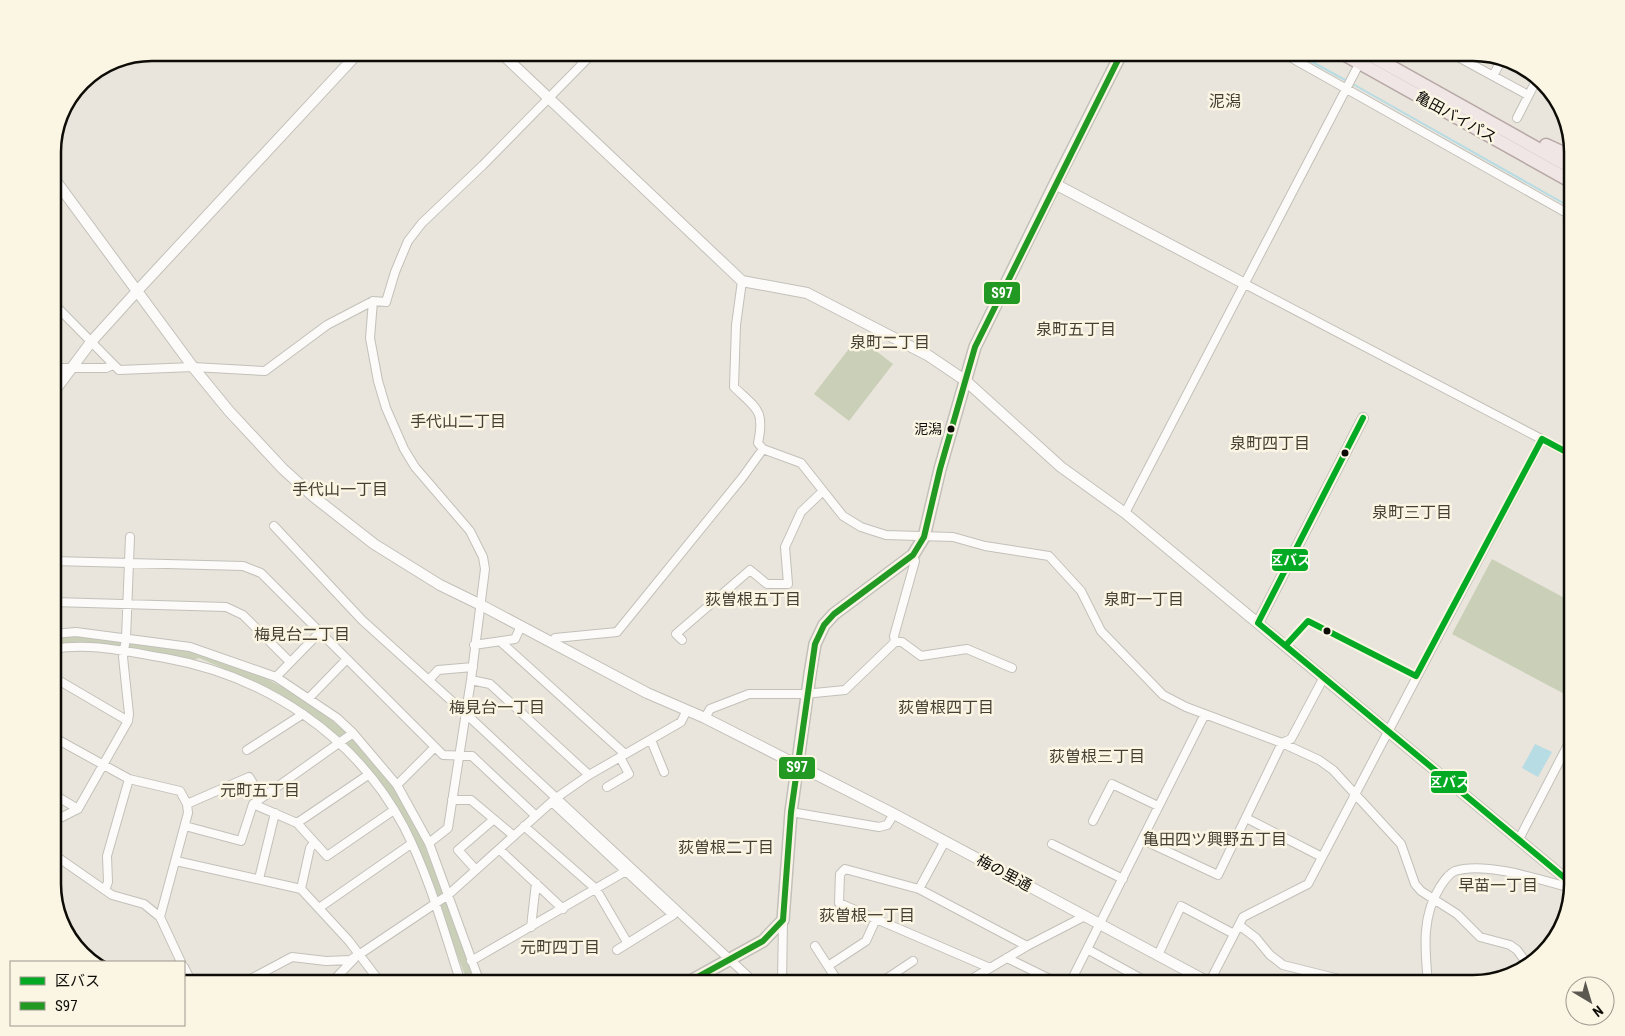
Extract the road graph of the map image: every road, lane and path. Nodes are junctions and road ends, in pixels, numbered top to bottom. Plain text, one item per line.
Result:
1 (351, 61) edge
2 (510, 61) edge
3 (585, 61) edge
4 (1117, 61) edge
5 (1298, 61) edge
6 (1356, 61) edge
7 (1381, 61) edge
8 (1469, 61) edge
9 (1499, 65) edge
10 (1357, 68) dead end
11 (1493, 76) junction
12 (1534, 85) edge
13 (1347, 88) junction
14 (1528, 95) junction
15 (548, 97) junction
16 (1473, 112) junction
17 (1517, 118) dead end
18 (1564, 153) edge
19 (1533, 160) junction
20 (1564, 163) edge
21 (1564, 177) edge
22 (1055, 184) junction
23 (1564, 185) edge
24 (61, 188) edge
25 (1564, 211) edge
26 (742, 281) junction
27 (1245, 284) junction
28 (138, 290) junction
29 (373, 301) junction
30 (61, 311) edge
31 (91, 342) junction
32 (113, 365) junction
33 (193, 367) junction
34 (61, 368) edge
35 (70, 368) junction
36 (966, 381) junction
37 (61, 382) edge
38 (1363, 418) dead end
39 (1542, 439) junction
40 (763, 449) junction
41 (1564, 451) edge
42 (823, 491) junction
43 (1125, 513) junction
44 (274, 526) dead end
45 (924, 537) junction
46 (130, 538) dead end
47 (913, 555) junction
48 (61, 561) edge
49 (129, 562) junction
50 (61, 602) edge
51 (128, 604) junction
52 (480, 604) junction
53 (1258, 623) junction
54 (521, 626) junction
55 (320, 632) junction
56 (61, 633) edge
57 (126, 638) junction
58 (682, 640) dead end
59 (895, 642) junction
60 (502, 643) junction
61 (552, 643) junction
62 (474, 645) junction
63 (61, 648) edge
64 (123, 650) junction
65 (346, 660) junction
66 (290, 662) junction
67 (472, 667) junction
68 (1012, 668) dead end
69 (276, 677) junction
70 (1324, 677) junction
71 (429, 680) junction
72 (471, 680) junction
73 (61, 682) edge
74 (808, 693) junction
75 (309, 698) junction
76 (687, 710) junction
77 (465, 713) junction
78 (303, 714) junction
79 (1205, 714) junction
80 (705, 718) junction
81 (128, 721) junction
82 (1387, 730) junction
83 (353, 733) junction
84 (651, 740) junction
85 (61, 741) edge
86 (341, 743) junction
87 (1282, 743) junction
88 (435, 747) junction
89 (247, 750) dead end
90 (1564, 752) edge
91 (458, 756) junction
92 (622, 756) junction
93 (103, 765) junction
94 (797, 766) junction
95 (664, 772) dead end
96 (368, 775) junction
97 (589, 775) junction
98 (129, 779) junction
99 (397, 785) junction
100 (607, 787) dead end
101 (1355, 794) junction
102 (261, 796) junction
103 (61, 799) edge
104 (452, 800) junction
105 (554, 800) junction
106 (187, 804) junction
107 (253, 804) junction
108 (1158, 806) junction
109 (78, 809) junction
110 (394, 810) junction
111 (791, 812) junction
112 (275, 814) junction
113 (894, 814) junction
114 (536, 816) junction
115 (61, 818) edge
116 (1246, 818) junction
117 (493, 820) junction
118 (1093, 820) dead end
119 (297, 823) junction
120 (185, 826) junction
121 (524, 826) junction
122 (514, 836) junction
123 (1519, 838) junction
124 (1143, 840) junction
125 (945, 841) junction
126 (314, 843) junction
127 (429, 843) junction
128 (411, 844) junction
129 (1052, 844) dead end
130 (499, 849) junction
131 (1322, 857) junction
132 (61, 860) edge
133 (176, 861) junction
134 (476, 870) junction
135 (626, 871) junction
136 (1564, 877) edge
137 (259, 879) junction
138 (1123, 879) junction
139 (536, 883) junction
140 (1564, 886) edge
141 (301, 889) junction
142 (596, 889) junction
143 (919, 889) junction
144 (105, 890) junction
145 (448, 895) junction
146 (1433, 898) junction
147 (435, 903) junction
148 (319, 908) junction
149 (563, 909) junction
150 (1085, 916) junction
151 (160, 917) junction
152 (876, 919) junction
153 (783, 920) junction
154 (1099, 924) junction
155 (1239, 925) junction
156 (531, 927) junction
157 (1234, 934) junction
158 (627, 942) junction
159 (815, 946) dead end
160 (1027, 946) junction
161 (1087, 949) junction
162 (617, 950) dead end
163 (360, 954) junction
164 (1158, 955) junction
165 (1007, 958) junction
166 (728, 959) junction
167 (1524, 959) edge
168 (181, 961) edge
169 (472, 961) junction
170 (913, 961) dead end
171 (828, 966) junction
172 (990, 968) junction
173 (259, 975) edge
174 (340, 975) edge
175 (375, 975) edge
176 (458, 975) edge
177 (477, 975) edge
178 (702, 975) edge
179 (745, 975) edge
180 (782, 975) edge
181 (834, 975) edge
182 (893, 975) edge
183 (979, 975) edge
184 (1040, 975) edge
185 (1074, 975) edge
186 (1133, 975) edge
187 (1194, 975) edge
188 (1213, 975) edge
189 (1323, 975) edge
190 (1427, 975) edge

1 - 28 street
2 - 15 street
3 - 15 street
4 - 22 main road
5 - 13 street
6 - 19 highway, 亀田バイパス
7 - 16 highway, 亀田バイパス
8 - 11 street
9 - 11 street
10 - 13 street
11 - 14 street
12 - 14 street
13 - 25 street
13 - 27 street
14 - 17 street
15 - 26 street
15 - 29 street
16 - 18 highway
16 - 20 highway, 亀田バイパス
19 - 21 highway, 亀田バイパス
19 - 23 highway
22 - 27 street
22 - 36 main road
24 - 28 street, 梅の里通
26 - 36 street
26 - 40 street
27 - 39 street
27 - 43 street
28 - 31 street
28 - 33 street, 梅の里通
29 - 33 street
29 - 52 street
30 - 31 street
31 - 32 street
31 - 35 street
32 - 33 street
32 - 35 street
33 - 52 street, 梅の里通
34 - 35 street
35 - 37 street
36 - 43 street
36 - 45 main road
38 - 53 street
39 - 41 street
39 - 82 street
40 - 42 street
40 - 61 street
42 - 45 street
42 - 58 street
43 - 53 street
44 - 71 street
45 - 47 main road
45 - 79 street
46 - 49 street
47 - 59 street
47 - 74 main road
48 - 49 street
49 - 51 street
49 - 55 street
50 - 51 street
51 - 57 street
51 - 66 street
52 - 54 street, 梅の里通
52 - 62 street
53 - 70 street
54 - 60 street
54 - 61 street, 梅の里通
55 - 65 street
55 - 66 street
56 - 57 street
57 - 64 street
57 - 69 street
59 - 68 street
59 - 74 street
60 - 62 street
60 - 92 street
61 - 76 street, 梅の里通
62 - 67 street
63 - 64 street
64 - 78 street
64 - 81 street
65 - 75 street
65 - 88 street
66 - 69 street
67 - 71 street
67 - 72 street
69 - 75 street
70 - 82 street
70 - 87 street
71 - 77 street
72 - 77 street
72 - 97 street
73 - 81 street
74 - 80 street
74 - 94 main road
75 - 83 street
76 - 80 street, 梅の里通
76 - 84 street
77 - 91 street
77 - 105 street
78 - 86 street
78 - 89 street
79 - 87 street
79 - 108 street
80 - 94 street, 梅の里通
81 - 93 street
82 - 101 street
82 - 123 street
83 - 86 street
83 - 99 street
84 - 92 street
84 - 95 street
85 - 93 street
86 - 96 street
86 - 102 street
87 - 101 street
87 - 116 street
88 - 91 street
88 - 99 street
90 - 123 street
91 - 104 street
91 - 114 street
92 - 97 street
92 - 100 street
93 - 98 street
93 - 109 street
94 - 111 main road
94 - 113 street, 梅の里通
96 - 110 street
96 - 119 street
97 - 105 street
98 - 106 street
98 - 144 street
99 - 127 street
101 - 131 street
101 - 146 street
102 - 106 street
102 - 107 street
103 - 109 street
104 - 117 street
104 - 127 street
105 - 114 street
105 - 135 street
105 - 166 street
106 - 120 street
107 - 112 street
107 - 120 street
108 - 118 street
108 - 124 street
109 - 115 street
110 - 126 street
110 - 128 street
111 - 113 street
111 - 153 main road
112 - 119 street
112 - 137 street
113 - 125 street, 梅の里通
114 - 121 street
116 - 124 street
116 - 131 street
117 - 122 street
117 - 134 street
119 - 126 street
120 - 133 street
121 - 122 street
121 - 142 street
122 - 130 street
123 - 136 street
124 - 138 street
125 - 143 street
125 - 150 street, 梅の里通
126 - 141 street
127 - 145 street
128 - 147 street
128 - 148 street
129 - 138 street
130 - 134 street
130 - 139 street
131 - 155 street
132 - 144 street
133 - 137 street
133 - 151 street
134 - 145 street
135 - 142 street
135 - 158 street
137 - 141 street
138 - 154 street
139 - 149 street
139 - 156 street
140 - 146 street
141 - 148 street
142 - 149 street
142 - 158 street
143 - 152 street
143 - 160 street
144 - 151 street
145 - 147 street
145 - 169 street
146 - 167 street
146 - 190 street
147 - 163 street
147 - 176 street
148 - 163 street
149 - 156 street
150 - 154 street, 梅の里通
150 - 160 street
151 - 168 street
152 - 171 street
152 - 172 street
153 - 166 main road
153 - 180 street
154 - 161 street
154 - 164 street, 梅の里通
155 - 157 street
155 - 189 street
156 - 169 street
157 - 164 street
157 - 188 street
158 - 162 street
159 - 171 street
160 - 165 street
161 - 185 street
161 - 186 street
163 - 173 street
163 - 174 street
163 - 175 street
164 - 187 street, 梅の里通
165 - 172 street
165 - 184 street
166 - 178 main road
166 - 179 street
169 - 177 street
170 - 182 street
171 - 181 street
172 - 183 street

